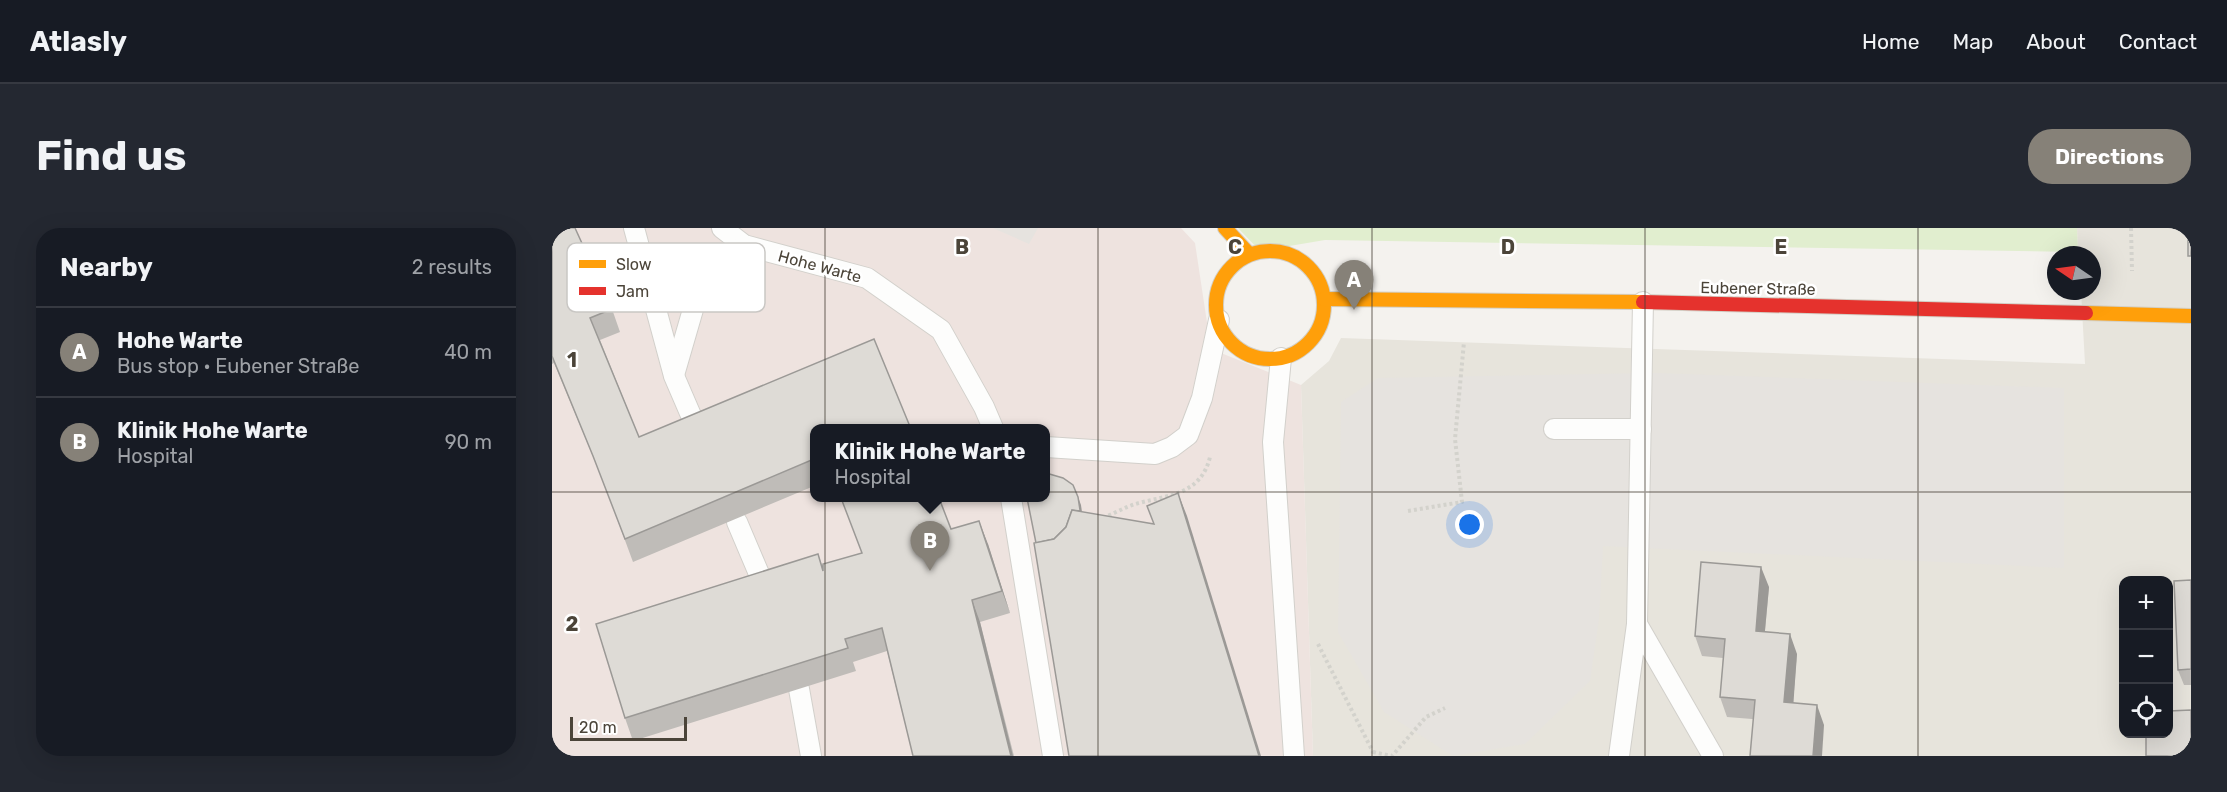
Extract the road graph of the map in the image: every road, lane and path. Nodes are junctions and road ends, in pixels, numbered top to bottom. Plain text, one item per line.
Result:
1 (634, 228) edge
2 (722, 228) edge
3 (1225, 228) edge
4 (2131, 228) edge
5 (638, 243) edge
6 (741, 243) edge
7 (765, 251) edge
8 (1249, 254) junction
9 (2133, 271) dead end
10 (1324, 299) junction
11 (1643, 302) junction
12 (657, 312) edge
13 (692, 312) edge
14 (2191, 316) edge
15 (1219, 320) junction
16 (1464, 342) dead end
17 (1281, 358) junction
18 (674, 376) junction
19 (991, 424) edge
20 (1554, 429) dead end
21 (1641, 429) junction
22 (699, 434) edge
23 (1050, 447) edge
24 (1012, 502) edge
25 (1408, 510) dead end
26 (737, 522) dead end
27 (768, 595) edge
28 (1285, 616) junction
29 (1637, 624) junction
30 (799, 689) edge
31 (1445, 708) dead end
32 (1373, 755) edge
33 (811, 756) edge
34 (1053, 756) edge
35 (1294, 756) edge
36 (1619, 756) edge
37 (1713, 756) edge

1 - 5 lane
2 - 6 lane, Hohe Warte
3 - 8 street
4 - 9 path
7 - 19 lane, Hohe Warte
8 - 10 street
8 - 15 street
10 - 11 street, Eubener Straße
10 - 17 street
11 - 14 street, Eubener Straße
11 - 21 lane
12 - 18 lane
13 - 18 lane
15 - 17 street
15 - 23 lane
16 - 25 path
17 - 28 lane
18 - 22 lane
20 - 21 lane
21 - 29 lane
24 - 34 lane
26 - 27 lane
28 - 32 path
28 - 35 lane
29 - 36 lane
29 - 37 lane
30 - 33 lane
31 - 32 path

